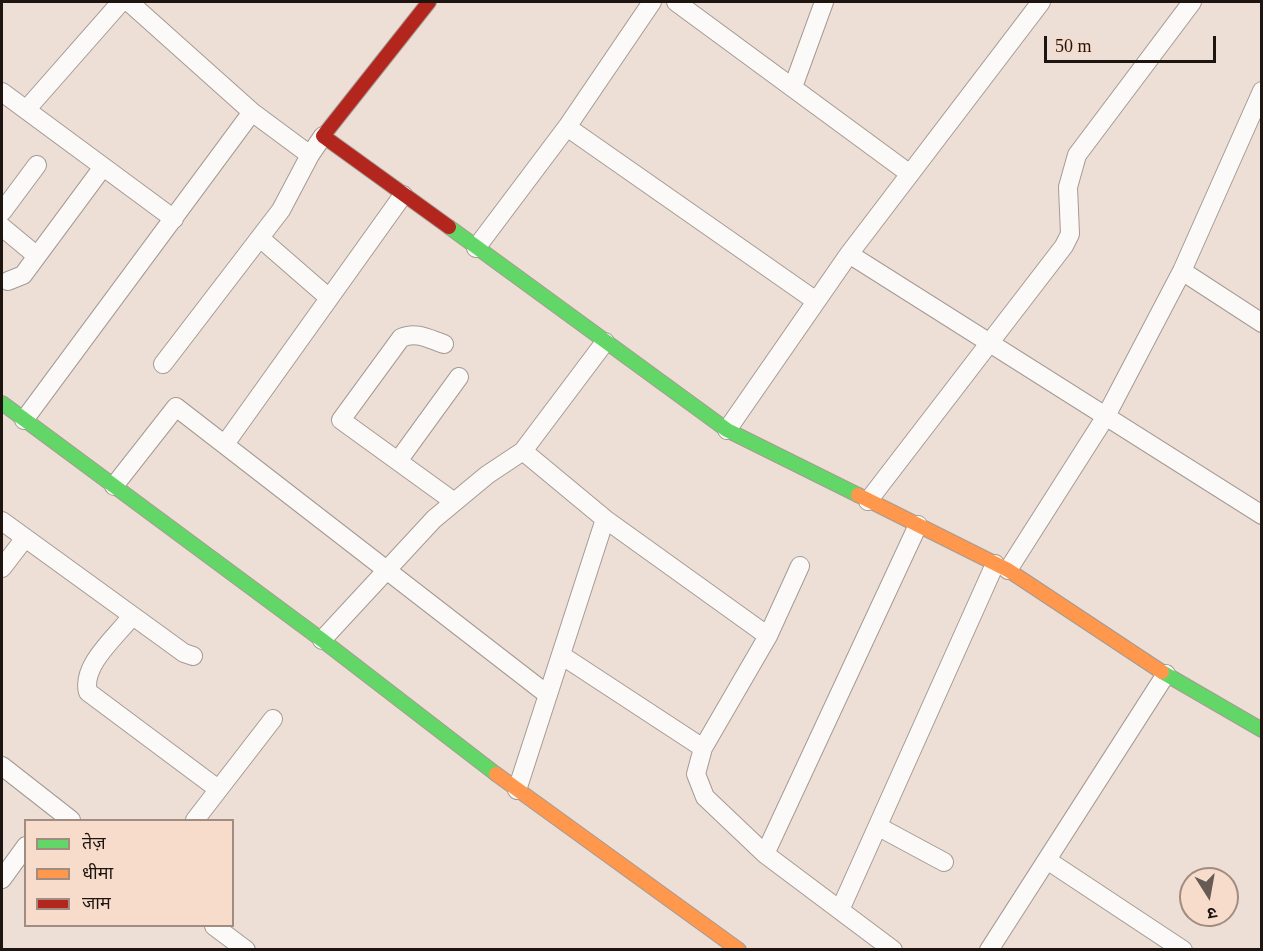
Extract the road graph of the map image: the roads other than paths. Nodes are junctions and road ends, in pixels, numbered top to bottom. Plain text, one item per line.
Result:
1 (121, 2) edge
2 (129, 2) edge
3 (429, 2) edge
4 (652, 2) edge
5 (676, 2) edge
6 (824, 2) edge
7 (1041, 2) edge
8 (1192, 2) edge
9 (793, 87) junction
10 (1262, 91) edge
11 (2, 92) edge
12 (26, 110) junction
13 (252, 112) junction
14 (567, 127) junction
15 (323, 136) junction
16 (310, 155) junction
17 (38, 165) dead end
18 (103, 167) junction
19 (910, 174) junction
20 (404, 195) junction
21 (5, 200) edge
22 (174, 219) junction
23 (2, 227) edge
24 (260, 238) junction
25 (476, 248) junction
26 (849, 254) junction
27 (37, 256) junction
28 (1182, 271) junction
29 (8, 281) dead end
30 (329, 298) junction
31 (816, 301) junction
32 (1262, 323) edge
33 (606, 342) junction
34 (988, 342) junction
35 (444, 344) dead end
36 (164, 364) dead end
37 (459, 377) dead end
38 (2, 403) edge
39 (1106, 416) junction
40 (24, 420) junction
41 (727, 430) junction
42 (225, 444) junction
43 (522, 451) junction
44 (398, 461) junction
45 (114, 486) junction
46 (453, 501) junction
47 (868, 501) junction
48 (1262, 515) edge
49 (606, 519) junction
50 (2, 521) edge
51 (918, 525) junction
52 (25, 538) junction
53 (800, 566) dead end
54 (1002, 567) junction
55 (2, 568) edge
56 (387, 570) junction
57 (132, 616) junction
58 (768, 636) junction
59 (322, 640) junction
60 (561, 655) junction
61 (193, 656) dead end
62 (1166, 674) junction
63 (548, 695) junction
64 (273, 719) dead end
65 (1262, 730) edge
66 (704, 748) junction
67 (2, 766) edge
68 (218, 789) junction
69 (517, 790) junction
70 (49, 814) edge
71 (67, 819) edge
72 (196, 819) edge
73 (879, 827) junction
74 (24, 849) edge
75 (765, 854) junction
76 (1047, 860) junction
77 (944, 861) dead end
78 (2, 879) edge
79 (840, 910) junction
80 (215, 927) edge
81 (246, 950) edge
82 (739, 950) edge
83 (892, 950) edge
84 (989, 950) edge
85 (1183, 950) edge

1 - 12 street
2 - 13 street
3 - 15 street
4 - 14 street
5 - 9 street
6 - 9 street
7 - 19 street
8 - 34 street
9 - 19 street
10 - 28 street
11 - 12 street
12 - 18 street
13 - 16 street
13 - 22 street
14 - 25 street
14 - 31 street
15 - 16 street
15 - 20 street
16 - 24 street
17 - 21 street
18 - 22 street
18 - 27 street
19 - 26 street
20 - 25 street
20 - 30 street
22 - 40 street
23 - 27 street
24 - 30 street
24 - 36 street
25 - 33 street
26 - 31 street
26 - 34 street
27 - 29 street
28 - 32 street
28 - 39 street
30 - 42 street
31 - 41 street
33 - 41 street
33 - 43 street
34 - 39 street
34 - 47 street
35 - 44 street
37 - 44 street
38 - 40 street
39 - 48 street
39 - 54 street
40 - 45 street
41 - 47 street
42 - 45 street
42 - 56 street
43 - 46 street
43 - 49 street
44 - 46 street
45 - 59 street
46 - 56 street
47 - 51 street
49 - 58 street
49 - 60 street
50 - 52 street
51 - 54 street
51 - 75 street
52 - 55 street
52 - 57 street
53 - 58 street
54 - 62 street
54 - 73 street
56 - 59 street
56 - 63 street
57 - 61 street
57 - 68 street
58 - 66 street
59 - 69 street
60 - 63 street
60 - 66 street
62 - 65 street
62 - 76 street
63 - 69 street
64 - 68 street
66 - 75 street
67 - 70 street
68 - 72 street
69 - 82 street
70 - 71 street
73 - 77 street
73 - 79 street
74 - 78 street
75 - 79 street
76 - 84 street
76 - 85 street
79 - 83 street
80 - 81 street

